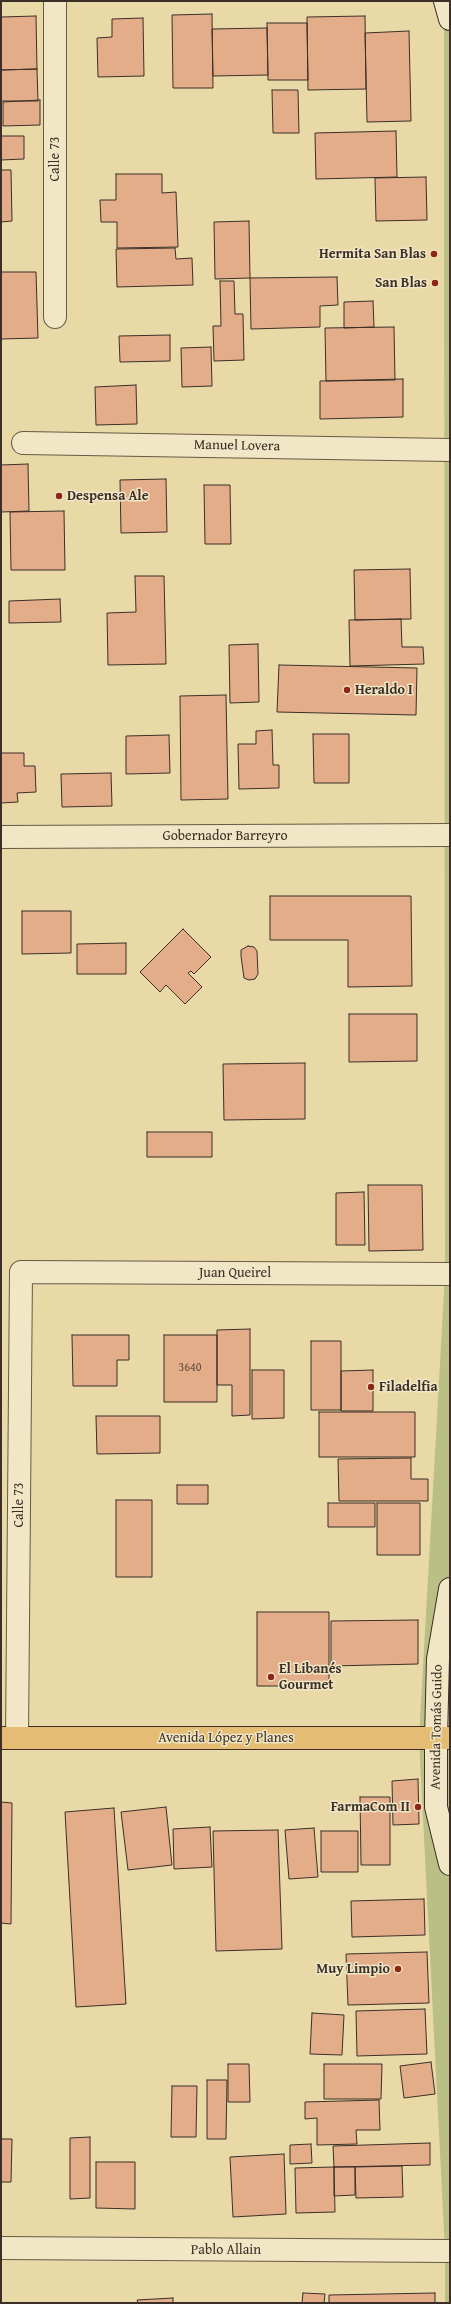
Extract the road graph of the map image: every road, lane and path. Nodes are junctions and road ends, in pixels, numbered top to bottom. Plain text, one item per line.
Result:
1 (55, 1) edge
2 (445, 1) edge
3 (450, 19) edge
4 (55, 317) dead end
5 (23, 443) dead end
6 (450, 450) edge
7 (450, 835) edge
8 (1, 837) edge
9 (21, 1272) joint
10 (450, 1274) edge
11 (450, 1589) edge
12 (9, 1738) edge
13 (443, 1738) edge
14 (450, 1864) edge
15 (1, 2248) edge
16 (450, 2251) edge

1 - 4 street, Calle 73
2 - 3 street
5 - 6 street, Manuel Lovera
7 - 8 street, Gobernador Barreyro
9 - 10 street, Juan Queirel
9 - 12 street, Calle 73
11 - 13 street, Avenida Tomás Guido
12 - 13 main road, Avenida López y Planes
13 - 14 street, Avenida Tomás Guido
15 - 16 street, Pablo Allain

